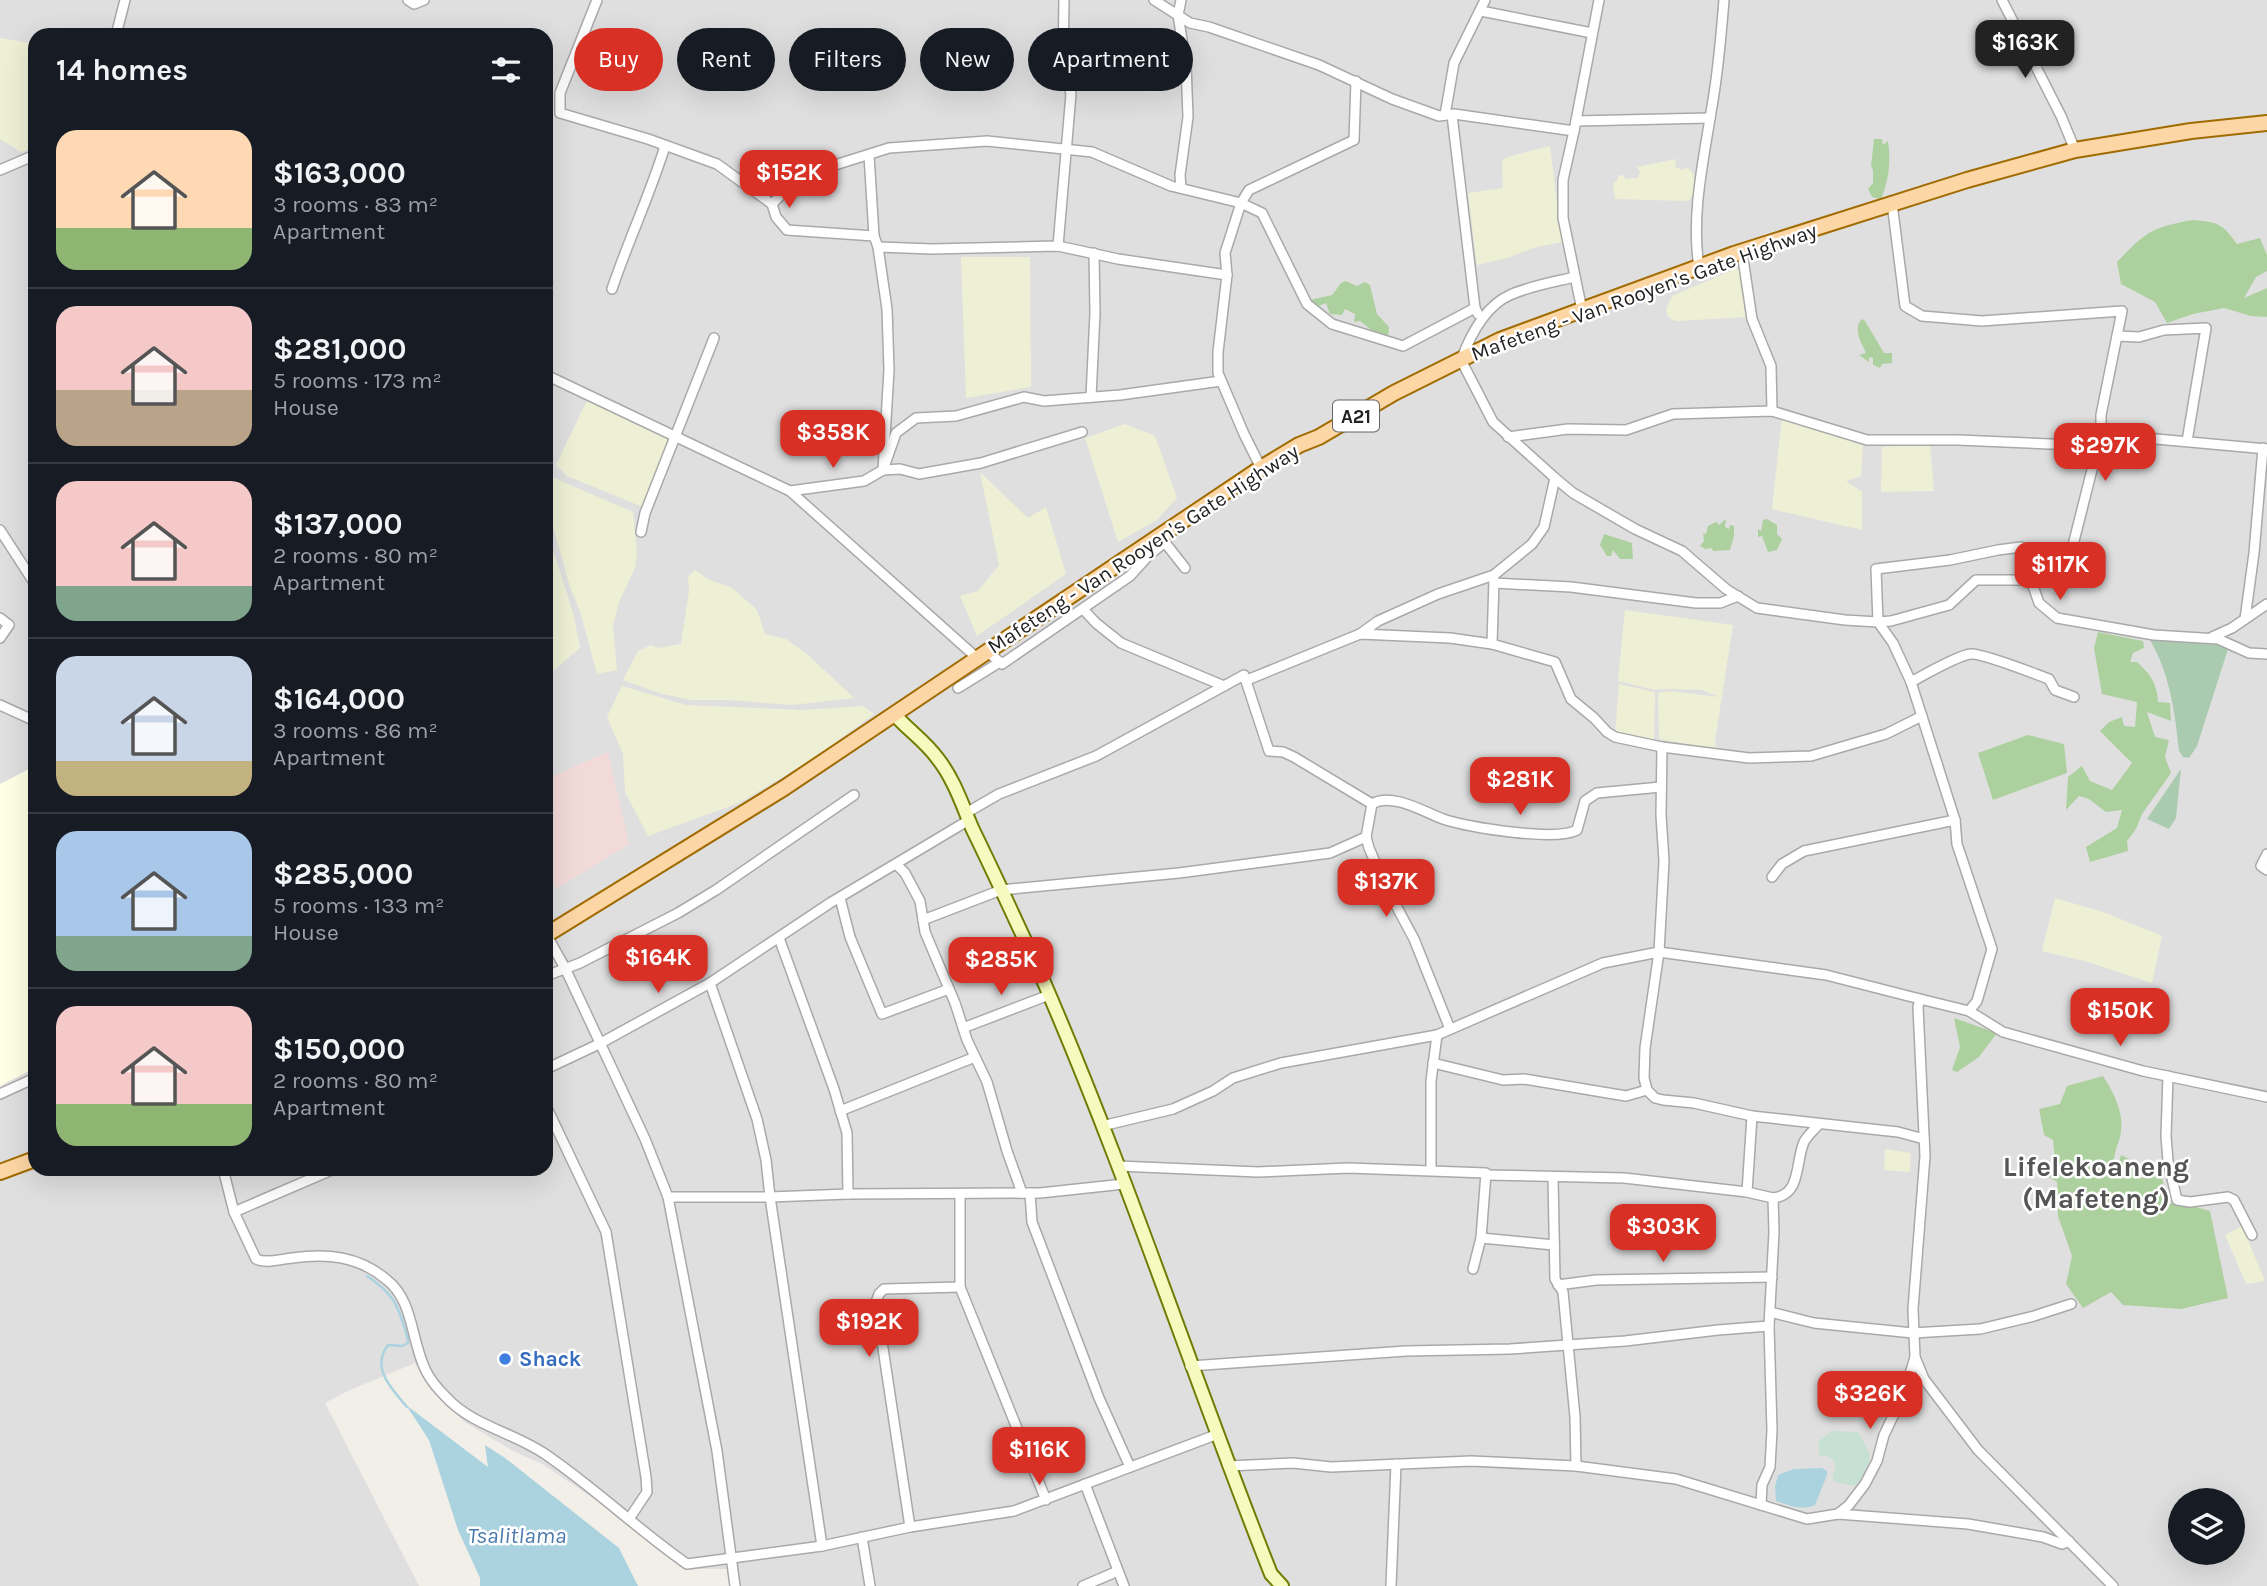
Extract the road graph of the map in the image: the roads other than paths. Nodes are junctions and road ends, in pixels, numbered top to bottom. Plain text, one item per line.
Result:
1 (125, 0) edge
2 (408, 0) edge
3 (424, 0) edge
4 (597, 0) edge
5 (1063, 0) edge
6 (1154, 0) edge
7 (1181, 0) edge
8 (1485, 0) edge
9 (1599, 0) edge
10 (1724, 0) edge
11 (2002, 0) edge
12 (1481, 11) junction
13 (1178, 15) junction
14 (118, 28) edge
15 (1592, 33) junction
16 (1356, 81) junction
17 (1448, 115) junction
18 (1710, 118) junction
19 (2267, 123) edge
20 (1575, 126) junction
21 (665, 146) junction
22 (1068, 149) junction
23 (2075, 150) junction
24 (869, 155) junction
25 (28, 158) edge
26 (0, 170) edge
27 (1181, 188) junction
28 (1241, 202) junction
29 (1892, 203) junction
30 (772, 204) junction
31 (874, 236) junction
32 (1058, 246) junction
33 (878, 247) junction
34 (1742, 251) junction
35 (1094, 253) junction
36 (1699, 267) junction
37 (1227, 275) junction
38 (1575, 276) junction
39 (611, 289) dead end
40 (1475, 309) junction
41 (1582, 310) junction
42 (1482, 320) junction
43 (2117, 336) junction
44 (714, 338) dead end
45 (1461, 360) junction
46 (553, 378) edge
47 (1221, 381) junction
48 (1091, 397) junction
49 (1772, 411) junction
50 (1082, 432) dead end
51 (2101, 433) junction
52 (1508, 437) junction
53 (675, 438) junction
54 (2187, 441) junction
55 (2098, 446) junction
56 (2265, 449) edge
57 (1261, 468) junction
58 (883, 470) junction
59 (1555, 478) junction
60 (790, 491) junction
61 (0, 530) edge
62 (641, 531) dead end
63 (1162, 539) junction
64 (1185, 568) dead end
65 (28, 573) edge
66 (1494, 579) junction
67 (1738, 596) junction
68 (2267, 604) edge
69 (1083, 608) junction
70 (0, 618) edge
71 (2245, 619) junction
72 (1878, 622) junction
73 (1360, 634) junction
74 (0, 638) edge
75 (2209, 638) junction
76 (1492, 644) junction
77 (2267, 654) edge
78 (982, 655) junction
79 (1000, 662) junction
80 (1247, 680) junction
81 (1911, 682) junction
82 (1224, 686) junction
83 (958, 688) dead end
84 (2074, 697) dead end
85 (0, 705) edge
86 (894, 714) junction
87 (1922, 716) junction
88 (28, 718) edge
89 (1662, 747) junction
90 (1661, 787) junction
91 (854, 795) dead end
92 (1372, 804) junction
93 (968, 817) junction
94 (1955, 820) junction
95 (1366, 837) junction
96 (2267, 853) edge
97 (897, 864) junction
98 (2267, 870) edge
99 (1772, 877) dead end
100 (1002, 890) junction
101 (839, 898) junction
102 (923, 920) junction
103 (553, 931) edge
104 (779, 938) junction
105 (553, 947) edge
106 (1659, 952) junction
107 (565, 968) junction
108 (553, 973) edge
109 (710, 983) junction
110 (949, 989) junction
111 (1049, 995) junction
112 (1920, 999) junction
113 (1969, 1011) junction
114 (963, 1028) junction
115 (1450, 1029) junction
116 (1437, 1035) junction
117 (599, 1044) junction
118 (975, 1057) junction
119 (1433, 1063) junction
120 (553, 1066) edge
121 (2168, 1076) junction
122 (28, 1081) edge
123 (1647, 1090) junction
124 (0, 1094) edge
125 (2267, 1097) edge
126 (840, 1111) junction
127 (1752, 1116) junction
128 (553, 1121) edge
129 (1819, 1124) junction
130 (1102, 1126) junction
131 (1924, 1139) junction
132 (28, 1162) edge
133 (1118, 1166) junction
134 (1431, 1170) junction
135 (0, 1172) edge
136 (1486, 1175) junction
137 (225, 1176) edge
138 (318, 1176) edge
139 (1553, 1178) junction
140 (1124, 1184) junction
141 (1747, 1192) junction
142 (1026, 1193) junction
143 (848, 1194) junction
144 (960, 1194) junction
145 (668, 1197) junction
146 (769, 1197) junction
147 (1773, 1198) junction
148 (234, 1212) junction
149 (2252, 1235) dead end
150 (1481, 1238) junction
151 (1554, 1245) junction
152 (1473, 1269) dead end
153 (1772, 1277) junction
154 (1558, 1285) junction
155 (960, 1287) junction
156 (2071, 1304) dead end
157 (1770, 1312) junction
158 (1769, 1326) junction
159 (1913, 1333) junction
160 (1569, 1345) junction
161 (1915, 1357) junction
162 (1190, 1366) junction
163 (1218, 1434) junction
164 (1396, 1464) junction
165 (1227, 1466) junction
166 (1576, 1466) junction
167 (1130, 1467) junction
168 (1085, 1484) junction
169 (1046, 1500) junction
170 (1761, 1505) junction
171 (1838, 1514) junction
172 (629, 1519) junction
173 (910, 1527) junction
174 (862, 1537) junction
175 (2068, 1541) junction
176 (822, 1546) junction
177 (732, 1560) junction
178 (1118, 1571) junction
179 (1270, 1580) edge
180 (735, 1586) edge
181 (870, 1586) edge
182 (1083, 1586) edge
183 (1124, 1586) edge
184 (1282, 1586) edge
185 (1391, 1586) edge
186 (2113, 1586) edge

1 - 14 street
2 - 3 street
4 - 21 street
5 - 22 street
6 - 13 street
7 - 13 street
8 - 12 street
9 - 15 street
10 - 18 street
11 - 23 street
12 - 15 street
12 - 17 street
13 - 16 street
13 - 27 street
15 - 20 street
16 - 17 street
16 - 28 street
17 - 20 street
17 - 40 street
18 - 20 street
18 - 36 street
19 - 23 main road, Mafeteng - Van Rooyen's Gate Highway / A21
20 - 38 street
21 - 30 street
21 - 39 street
22 - 24 street
22 - 27 street
22 - 32 street
23 - 29 main road, Mafeteng - Van Rooyen's Gate Highway / A21
24 - 30 street
24 - 31 street
25 - 26 street
27 - 28 street
28 - 37 street
28 - 40 street
29 - 34 main road, Mafeteng - Van Rooyen's Gate Highway / A21
29 - 43 street
30 - 31 street
31 - 33 street
32 - 33 street
32 - 35 street
33 - 58 street
34 - 36 main road, Mafeteng - Van Rooyen's Gate Highway / A21
34 - 49 street
35 - 37 street
35 - 48 street
36 - 41 main road, Mafeteng - Van Rooyen's Gate Highway / A21
37 - 47 street
38 - 41 street
38 - 42 street
40 - 42 street
41 - 45 main road, Mafeteng - Van Rooyen's Gate Highway / A21
42 - 45 street
43 - 51 street
43 - 54 street
44 - 53 street
45 - 52 street
45 - 57 main road, Mafeteng - Van Rooyen's Gate Highway / A21
46 - 53 street
47 - 48 street
47 - 57 street
48 - 58 street
49 - 52 street
49 - 55 street
50 - 58 street
51 - 54 street
51 - 55 street
52 - 59 street
53 - 60 street
53 - 62 street
54 - 56 street
55 - 72 street
56 - 71 street
57 - 63 main road, Mafeteng - Van Rooyen's Gate Highway / A21
58 - 60 street
59 - 66 street
59 - 67 street
60 - 78 street
61 - 65 street
63 - 64 street
63 - 69 street
63 - 78 main road, Mafeteng - Van Rooyen's Gate Highway / A21
66 - 67 street
66 - 73 street
66 - 76 street
67 - 72 street
68 - 71 street
69 - 79 street
69 - 82 street
70 - 74 street
71 - 75 street
72 - 75 street
72 - 81 street
73 - 76 street
73 - 80 street
75 - 77 street
76 - 89 street
78 - 79 street
78 - 86 main road, Mafeteng - Van Rooyen's Gate Highway / A21
79 - 83 street
80 - 82 street
80 - 92 street
81 - 84 street
81 - 87 street
82 - 93 street
85 - 88 street
86 - 93 street
86 - 103 main road, Mafeteng - Van Rooyen's Gate Highway / A21
87 - 89 street
87 - 94 street
89 - 90 street
90 - 92 street
90 - 106 street
91 - 107 street
92 - 95 street
93 - 97 street
93 - 100 street
94 - 99 street
94 - 113 street
95 - 100 street
95 - 115 street
96 - 98 street
97 - 101 street
97 - 102 street
100 - 102 street
100 - 111 street
101 - 104 street
101 - 110 street
102 - 110 street
104 - 109 street
104 - 126 street
105 - 107 street
106 - 112 street
106 - 115 street
106 - 123 street
107 - 108 street
107 - 117 street
109 - 117 street
109 - 146 street
110 - 114 street
111 - 114 street
111 - 130 street
112 - 113 street
112 - 131 street
113 - 121 street
114 - 118 street
115 - 116 street
116 - 119 street
116 - 130 street
117 - 120 street
117 - 145 street
118 - 126 street
118 - 142 street
119 - 123 street
119 - 134 street
121 - 125 street
121 - 149 street
122 - 124 street
123 - 127 street
126 - 143 street
127 - 129 street
127 - 141 street
128 - 172 street
129 - 131 street
129 - 147 street
130 - 133 street
131 - 159 street
132 - 135 main road
133 - 134 street
133 - 140 street
134 - 136 street
136 - 139 street
136 - 150 street
137 - 148 street
138 - 148 street
139 - 141 street
139 - 151 street
140 - 142 street
140 - 162 street
141 - 147 street
142 - 144 street
142 - 167 street
143 - 144 street
143 - 146 street
144 - 155 street
145 - 146 street
145 - 177 street
146 - 176 street
147 - 153 street
148 - 172 street
150 - 151 street
150 - 152 street
151 - 154 street
153 - 154 street
153 - 157 street
154 - 160 street
155 - 169 street
155 - 173 street
156 - 159 street
157 - 158 street
157 - 159 street
158 - 160 street
158 - 170 street
159 - 161 street
160 - 162 street
160 - 166 street
161 - 171 street
161 - 175 street
162 - 163 street
163 - 165 street
163 - 167 street
164 - 165 street
164 - 166 street
164 - 185 street
165 - 179 street
166 - 170 street
167 - 168 street
168 - 169 street
168 - 178 street
169 - 173 street
170 - 171 street
171 - 175 street
172 - 177 street
173 - 174 street
174 - 176 street
174 - 181 street
175 - 186 street
176 - 177 street
177 - 180 street
178 - 182 street
178 - 183 street
179 - 184 street

